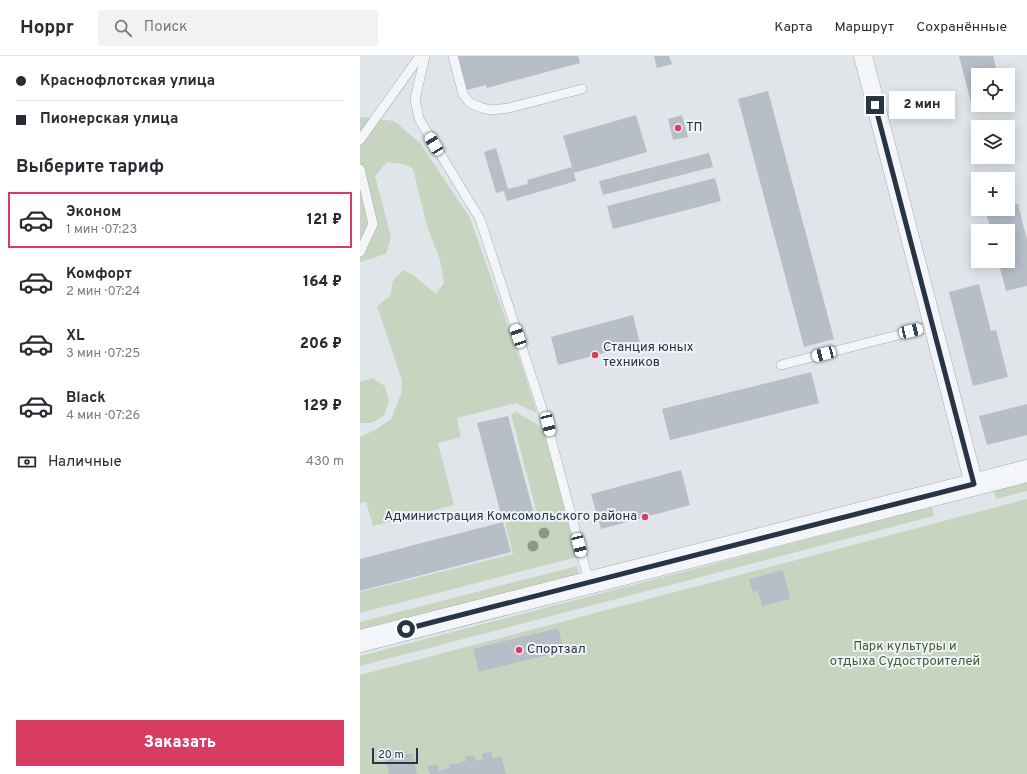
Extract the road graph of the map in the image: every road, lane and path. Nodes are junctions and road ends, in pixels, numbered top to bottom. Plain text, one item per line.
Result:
1 (420, 56) edge
2 (425, 56) edge
3 (453, 56) edge
4 (862, 56) edge
5 (582, 89) dead end
6 (360, 140) edge
7 (360, 169) edge
8 (360, 252) edge
9 (933, 326) junction
10 (781, 365) dead end
11 (1027, 471) edge
12 (974, 484) junction
13 (589, 582) junction
14 (360, 641) edge

1 - 6 lane
2 - 13 lane
3 - 5 lane
4 - 9 street
7 - 8 lane
9 - 10 lane
9 - 12 street
11 - 12 street
12 - 13 street
13 - 14 street

